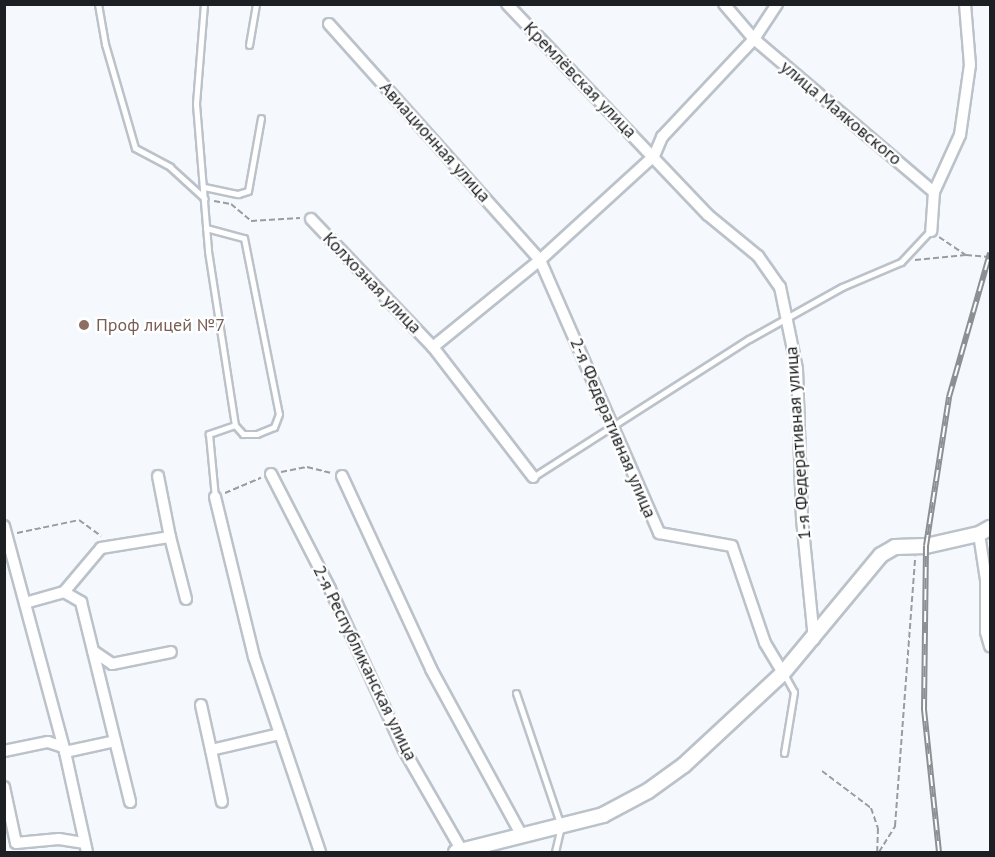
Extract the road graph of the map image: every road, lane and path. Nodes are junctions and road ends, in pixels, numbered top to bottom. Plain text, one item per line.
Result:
1 (98, 4) edge
2 (204, 4) edge
3 (256, 4) edge
4 (507, 4) edge
5 (723, 4) edge
6 (777, 4) edge
7 (964, 4) edge
8 (329, 24) dead end
9 (754, 39) junction
10 (249, 45) dead end
11 (261, 118) dead end
12 (654, 156) junction
13 (204, 186) junction
14 (934, 192) junction
15 (205, 199) junction
16 (311, 219) joint
17 (206, 228) junction
18 (931, 231) junction
19 (966, 255) junction
20 (990, 256) edge
21 (540, 260) junction
22 (901, 262) junction
23 (788, 317) junction
24 (433, 347) junction
25 (236, 425) junction
26 (614, 427) junction
27 (271, 474) dead end
28 (158, 476) dead end
29 (342, 476) dead end
30 (533, 477) joint
31 (215, 497) joint
32 (6, 531) edge
33 (985, 531) edge
34 (170, 537) junction
35 (921, 545) junction
36 (107, 546) junction
37 (64, 592) junction
38 (186, 599) dead end
39 (25, 603) junction
40 (814, 639) junction
41 (990, 646) edge
42 (93, 651) junction
43 (171, 652) dead end
44 (783, 673) junction
45 (516, 693) dead end
46 (201, 705) dead end
47 (280, 734) junction
48 (115, 741) junction
49 (64, 749) junction
50 (211, 750) junction
51 (4, 751) edge
52 (784, 753) dead end
53 (822, 771) dead end
54 (4, 787) edge
55 (130, 802) dead end
56 (222, 802) dead end
57 (561, 826) junction
58 (522, 836) junction
59 (86, 848) edge
60 (320, 852) edge
61 (459, 852) edge
62 (555, 852) edge
63 (878, 852) edge

1 - 15 lane
2 - 13 lane
3 - 10 lane
4 - 12 street, Кремлёвская улица
5 - 9 street, улица Маяковского
6 - 9 street
7 - 14 street
8 - 21 street, Авиационная улица
9 - 12 street
9 - 14 street, улица Маяковского
11 - 13 lane
12 - 21 street
12 - 23 street, 1-я Федеративная улица
13 - 15 lane
14 - 18 street
15 - 16 path
15 - 17 lane
16 - 24 street, Колхозная улица
17 - 25 lane
17 - 25 lane
18 - 19 path
18 - 22 lane
19 - 20 path
19 - 22 path
21 - 24 street
21 - 26 street, 2-я Федеративная улица
22 - 23 lane
23 - 26 lane
23 - 40 street, 1-я Федеративная улица
24 - 30 street
25 - 31 lane
26 - 30 lane
26 - 44 street, 2-я Федеративная улица
27 - 61 street, 2-я Республиканская улица
28 - 34 street
29 - 58 street
31 - 47 street
32 - 36 path
32 - 39 street
33 - 35 street
33 - 41 street
34 - 36 street
34 - 38 street
35 - 40 street
35 - 63 path
36 - 37 street
37 - 39 street
37 - 42 street
39 - 49 street
40 - 44 street
42 - 43 street
42 - 48 street
44 - 52 lane
44 - 57 street
45 - 57 lane
46 - 50 street
47 - 50 street
47 - 60 street
48 - 49 street
48 - 55 street
49 - 51 street
49 - 59 street
50 - 56 street
53 - 63 path
54 - 59 street
57 - 58 street
57 - 62 lane
58 - 61 street

